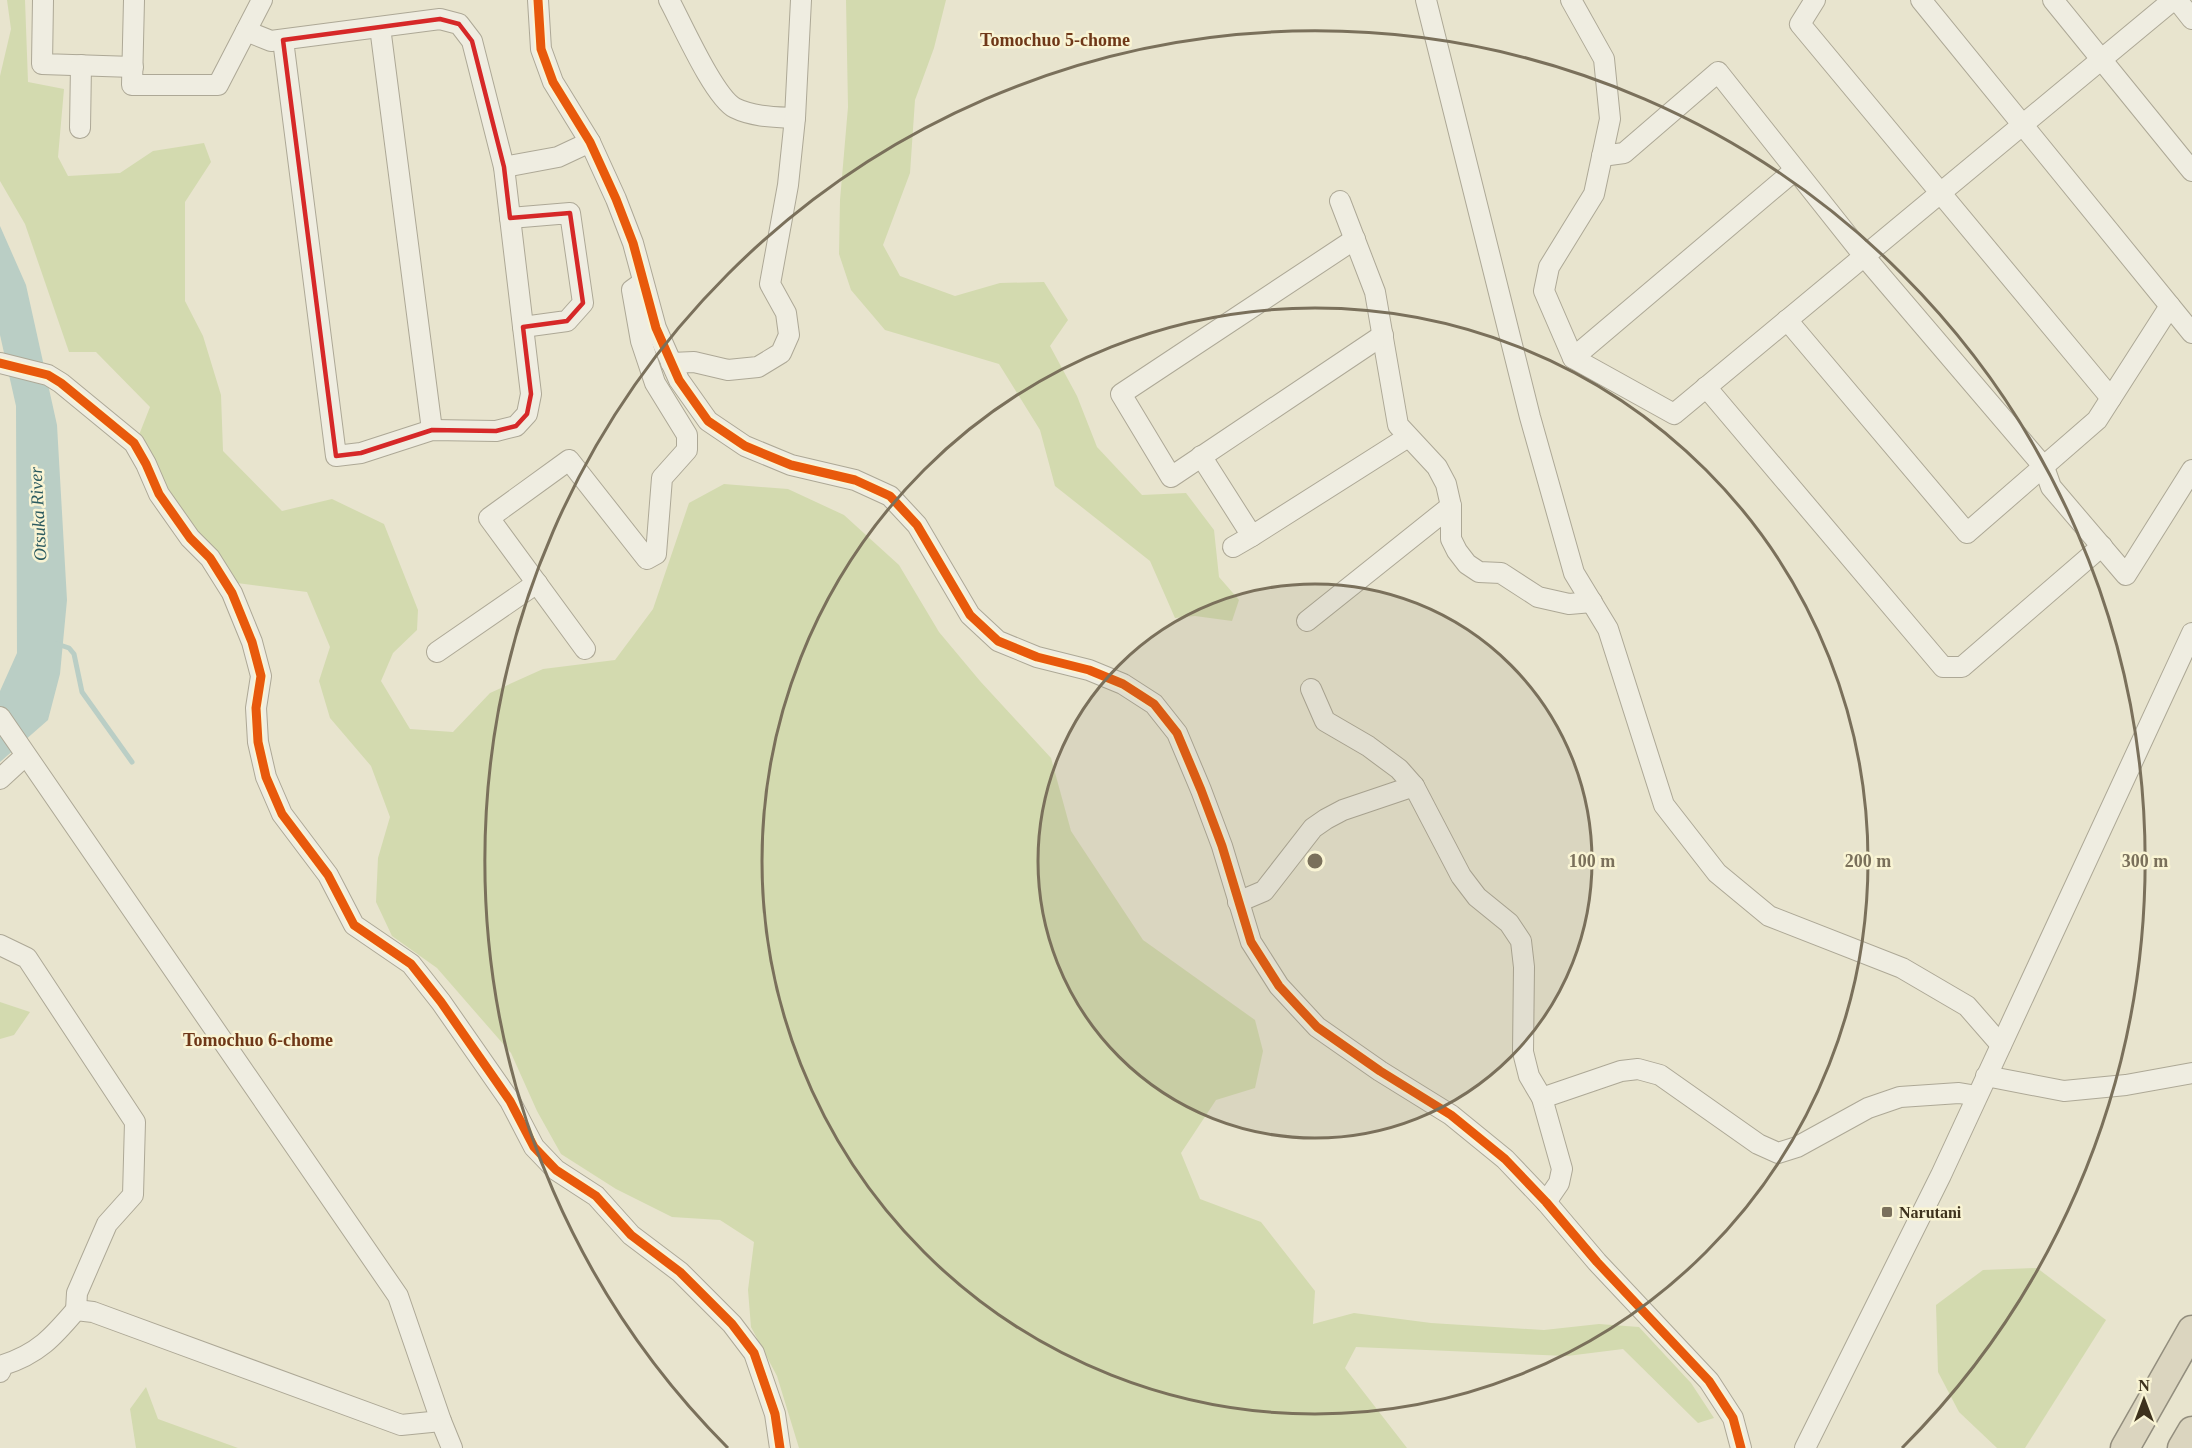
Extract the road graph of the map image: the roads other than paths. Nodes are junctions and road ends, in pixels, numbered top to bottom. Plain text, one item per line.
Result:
1 (43, 0) edge
2 (134, 0) edge
3 (262, 0) edge
4 (538, 0) edge
5 (669, 0) edge
6 (801, 0) edge
7 (1426, 0) edge
8 (1571, 0) edge
9 (1815, 0) edge
10 (1921, 0) edge
11 (2053, 0) edge
12 (2175, 0) edge
13 (2192, 19) edge
14 (380, 27) junction
15 (246, 31) junction
16 (283, 40) junction
17 (2102, 60) junction
18 (81, 65) junction
19 (133, 67) junction
20 (795, 118) junction
21 (2022, 125) junction
22 (80, 128) dead end
23 (590, 142) junction
24 (1602, 156) junction
25 (504, 167) junction
26 (1795, 170) junction
27 (2192, 171) edge
28 (1942, 192) junction
29 (1340, 201) dead end
30 (510, 218) junction
31 (1354, 239) junction
32 (1864, 256) junction
33 (643, 282) junction
34 (2170, 306) junction
35 (1786, 320) junction
36 (523, 327) junction
37 (2192, 333) edge
38 (1383, 335) junction
39 (1573, 358) junction
40 (1, 363) edge
41 (671, 363) junction
42 (1706, 387) junction
43 (2111, 398) junction
44 (432, 430) junction
45 (1408, 437) junction
46 (1202, 456) junction
47 (2044, 467) junction
48 (2192, 470) edge
49 (1451, 506) junction
50 (1252, 536) junction
51 (2102, 546) junction
52 (1233, 547) dead end
53 (537, 583) junction
54 (1592, 602) junction
55 (1307, 621) dead end
56 (2192, 633) edge
57 (585, 649) dead end
58 (438, 652) dead end
59 (1311, 689) dead end
60 (0, 717) edge
61 (22, 751) junction
62 (0, 779) edge
63 (1414, 786) junction
64 (1238, 902) junction
65 (0, 945) edge
66 (2001, 1045) junction
67 (2192, 1073) edge
68 (1986, 1076) junction
69 (1977, 1095) junction
70 (1542, 1098) junction
71 (1546, 1202) junction
72 (76, 1310) junction
73 (2192, 1330) edge
74 (0, 1372) edge
75 (2155, 1395) junction
76 (441, 1422) junction
77 (2192, 1431) edge
78 (452, 1448) edge
79 (780, 1448) edge
80 (1741, 1448) edge
81 (1805, 1448) edge
82 (2119, 1448) edge
83 (2125, 1448) edge
84 (2182, 1448) edge

1 - 18 street
2 - 19 street
3 - 15 street
4 - 23 street
5 - 20 street
6 - 20 street
7 - 54 street
8 - 24 street
9 - 28 street
10 - 21 street
11 - 17 street
12 - 13 street
12 - 17 street
14 - 16 street
14 - 25 street
14 - 44 street
15 - 16 street
15 - 19 street
16 - 44 street
17 - 21 street
17 - 27 street
18 - 19 street
18 - 22 street
20 - 41 street
21 - 28 street
21 - 34 street
23 - 25 street
23 - 33 street
24 - 26 street
24 - 39 street
25 - 30 street
26 - 32 street
26 - 39 street
28 - 32 street
28 - 43 street
29 - 31 street
30 - 36 street
30 - 36 street
31 - 38 street
31 - 46 street
32 - 35 street
32 - 47 street
33 - 41 street
33 - 53 street
34 - 37 street
34 - 43 street
35 - 42 street
35 - 47 street
36 - 44 street
38 - 45 street
38 - 46 street
39 - 42 street
40 - 79 street
41 - 64 street
42 - 51 street
43 - 47 street
45 - 49 street
45 - 50 street
46 - 50 street
47 - 51 street
48 - 51 street
49 - 54 street
49 - 55 street
50 - 52 street
53 - 57 street
53 - 58 street
54 - 66 street
56 - 66 street
59 - 63 street
60 - 61 street
61 - 62 street
61 - 76 street
63 - 64 street
63 - 70 street
64 - 71 street
65 - 72 street
66 - 68 street
67 - 68 street
68 - 69 street
69 - 70 street
69 - 81 street
70 - 71 street
71 - 80 street
72 - 74 street
72 - 76 street
73 - 75 highway
75 - 82 highway
75 - 83 highway
76 - 78 street
77 - 84 highway

